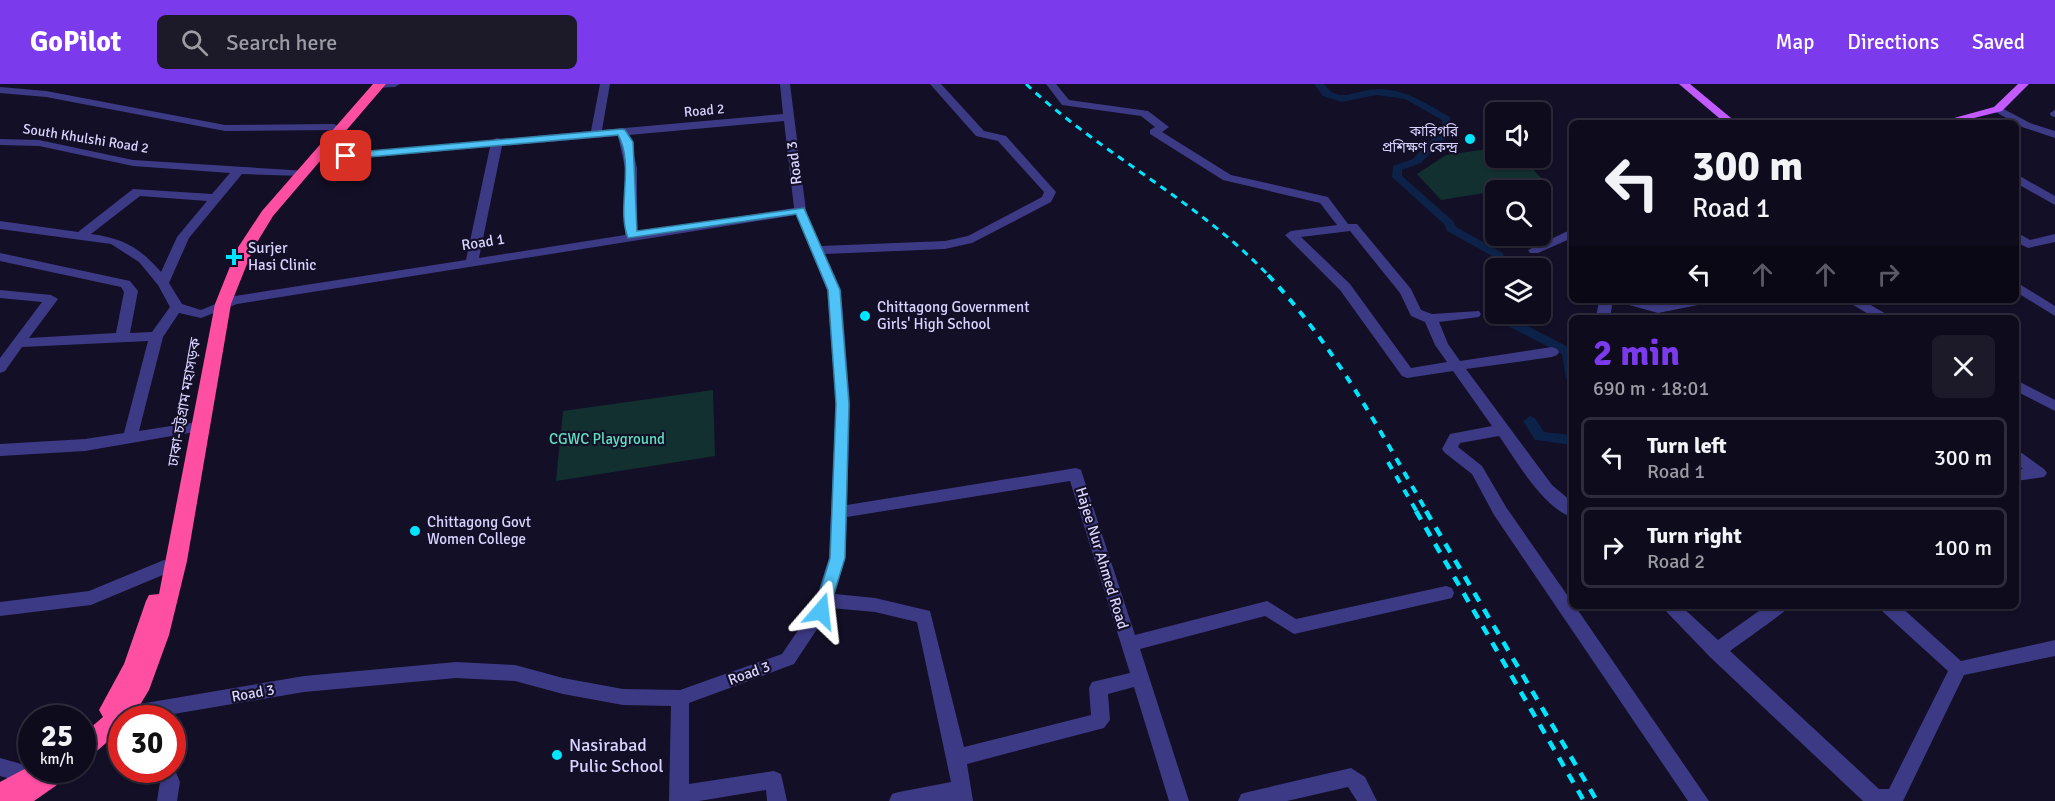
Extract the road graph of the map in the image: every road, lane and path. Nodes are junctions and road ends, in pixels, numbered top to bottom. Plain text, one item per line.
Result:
1 (381, 84) edge
2 (605, 84) edge
3 (785, 84) edge
4 (934, 84) edge
5 (1051, 84) edge
6 (1684, 84) edge
7 (2019, 85) edge
8 (0, 90) edge
9 (1998, 110) junction
10 (789, 117) junction
11 (1728, 120) edge
12 (1954, 120) edge
13 (2017, 120) edge
14 (2019, 121) edge
15 (334, 127) junction
16 (622, 132) junction
17 (596, 133) junction
18 (2055, 135) edge
19 (497, 141) junction
20 (0, 142) edge
21 (316, 159) junction
22 (239, 170) junction
23 (299, 173) junction
24 (2019, 180) edge
25 (215, 198) junction
26 (2055, 201) edge
27 (800, 211) junction
28 (0, 225) edge
29 (1345, 228) junction
30 (1569, 234) edge
31 (81, 236) junction
32 (632, 236) junction
33 (2019, 238) edge
34 (2055, 238) edge
35 (817, 250) junction
36 (1534, 250) dead end
37 (0, 257) edge
38 (472, 261) junction
39 (163, 283) junction
40 (2019, 288) edge
41 (0, 294) edge
42 (1637, 303) edge
43 (1688, 303) edge
44 (1858, 303) edge
45 (177, 307) junction
46 (217, 308) junction
47 (2055, 312) edge
48 (1474, 314) dead end
49 (1880, 315) edge
50 (1431, 319) junction
51 (156, 336) junction
52 (122, 338) junction
53 (20, 344) junction
54 (1552, 352) dead end
55 (1456, 366) junction
56 (0, 369) edge
57 (2019, 387) edge
58 (2055, 406) edge
59 (190, 428) junction
60 (1503, 430) junction
61 (130, 438) junction
62 (0, 450) edge
63 (2019, 457) edge
64 (2019, 475) edge
65 (1569, 509) edge
66 (839, 512) junction
67 (164, 567) junction
68 (1446, 593) dead end
69 (825, 600) junction
70 (0, 609) edge
71 (1673, 609) edge
72 (1769, 609) edge
73 (1891, 609) edge
74 (1130, 644) junction
75 (2055, 648) edge
76 (1716, 652) junction
77 (1958, 669) junction
78 (1141, 678) junction
79 (680, 698) junction
80 (130, 705) edge
81 (186, 706) edge
82 (96, 722) edge
83 (108, 730) edge
84 (96, 739) edge
85 (957, 758) junction
86 (0, 767) edge
87 (18, 770) edge
88 (19, 783) edge
89 (40, 783) edge
90 (170, 783) edge
91 (0, 794) edge
92 (962, 795) edge
93 (679, 798) edge
94 (14, 801) edge
95 (167, 801) edge
96 (777, 801) edge
97 (899, 801) edge
98 (1179, 801) edge
99 (1248, 801) edge
100 (1367, 801) edge
101 (1699, 801) edge

1 - 15 highway, ঢাকা-চট্টগ্রাম মহাসড়ক
1 - 21 highway, ঢাকা-চট্টগ্রাম মহাসড়ক
2 - 17 street
3 - 10 street, Road 3
4 - 35 street
5 - 29 street
6 - 11 main road
7 - 9 main road
8 - 15 street
9 - 12 main road
9 - 13 street
10 - 16 street, Road 2
10 - 27 street, Road 3
14 - 18 street
15 - 23 highway, ঢাকা-চট্টগ্রাম মহাসড়ক
16 - 17 street, Road 2
16 - 32 street
17 - 19 street, Road 2
19 - 21 street, Road 2
19 - 38 street
20 - 22 street, South Khulshi Road 2
21 - 23 highway, ঢাকা-চট্টগ্রাম মহাসড়ক
22 - 23 street, South Khulshi Road 2
22 - 25 street
23 - 46 highway, ঢাকা-চট্টগ্রাম মহাসড়ক
24 - 26 street
25 - 31 street
25 - 39 street
27 - 32 street, Road 1
27 - 35 street, Road 3
28 - 31 street
29 - 50 street
29 - 55 street
30 - 36 street
31 - 39 street
32 - 38 street, Road 1
33 - 34 street
35 - 66 street, Road 3
37 - 52 street
38 - 46 street, Road 1
39 - 45 street
40 - 47 street
41 - 53 street
42 - 43 street
44 - 49 street
45 - 46 street, Road 1
45 - 51 street
46 - 59 highway, ঢাকা-চট্টগ্রাম মহাসড়ক
46 - 80 highway, ঢাকা-চট্টগ্রাম মহাসড়ক
48 - 50 street
50 - 55 street
51 - 52 street
51 - 61 street
52 - 53 street
53 - 56 street
54 - 55 street
55 - 60 street
57 - 58 street
59 - 61 street
59 - 67 highway, ঢাকা-চট্টগ্রাম মহাসড়ক
60 - 65 street
60 - 101 street
61 - 62 street
63 - 64 street
66 - 69 street, Road 3
66 - 74 street, Hajee Nur Ahmed Road
67 - 70 street
67 - 82 highway, ঢাকা-চট্টগ্রাম মহাসড়ক
68 - 74 street
69 - 79 street, Road 3
69 - 85 street
71 - 76 street
72 - 76 street
73 - 77 street
74 - 78 street, Hajee Nur Ahmed Road
75 - 77 street
76 - 77 street
78 - 85 street
78 - 98 street, Hajee Nur Ahmed Road
79 - 81 street, Road 3
79 - 93 street
83 - 84 highway, ঢাকা-চট্টগ্রাম মহাসড়ক
85 - 92 street
86 - 87 street
88 - 91 highway
89 - 94 highway
90 - 95 street
92 - 97 street
93 - 96 street
99 - 100 street

